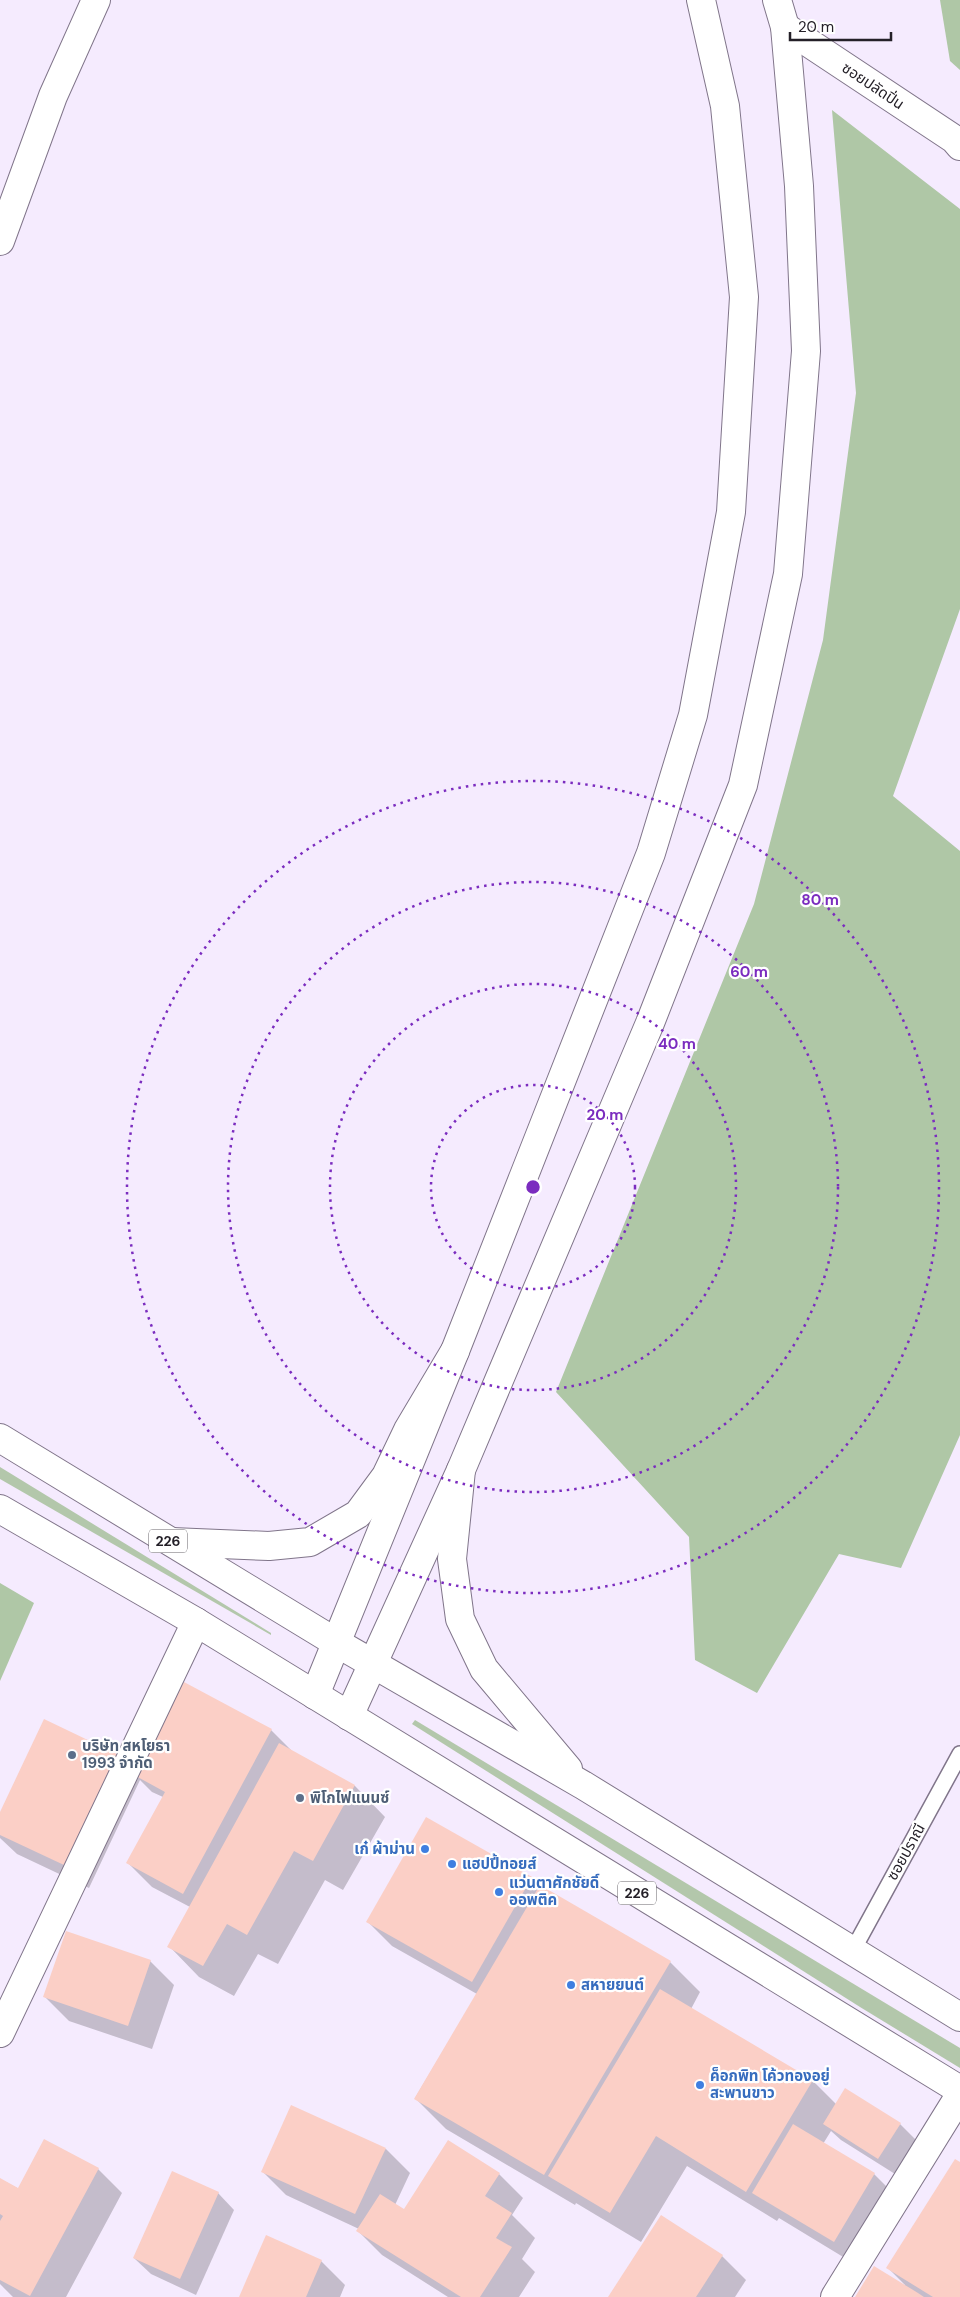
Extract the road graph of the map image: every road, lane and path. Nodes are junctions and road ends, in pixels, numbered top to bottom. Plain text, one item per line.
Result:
1 (96, 0) edge
2 (701, 0) edge
3 (777, 0) edge
4 (785, 27) junction
5 (960, 146) edge
6 (0, 241) edge
7 (455, 1351) junction
8 (0, 1438) edge
9 (461, 1470) junction
10 (0, 1509) edge
11 (170, 1542) junction
12 (196, 1622) junction
13 (336, 1643) junction
14 (373, 1664) junction
15 (315, 1695) junction
16 (349, 1716) junction
17 (960, 1754) edge
18 (583, 1785) junction
19 (853, 1950) junction
20 (960, 2017) edge
21 (0, 2033) edge
22 (960, 2090) edge
23 (960, 2095) edge
24 (835, 2297) edge

1 - 6 main road
2 - 7 main road
3 - 4 main road
4 - 5 main road, ซอยปลัดปิ่น
4 - 9 main road
7 - 11 main road
7 - 13 main road
8 - 11 main road, 226
9 - 14 main road
9 - 18 main road
10 - 12 main road, 226
11 - 13 main road, 226
12 - 15 main road, 226
12 - 21 main road
13 - 14 main road, 226
13 - 15 main road
14 - 16 main road
14 - 18 main road, 226
15 - 16 main road, 226
16 - 22 main road, 226
17 - 19 lane, ซอยปราณี
18 - 19 main road, 226
19 - 20 main road, 226
23 - 24 main road

